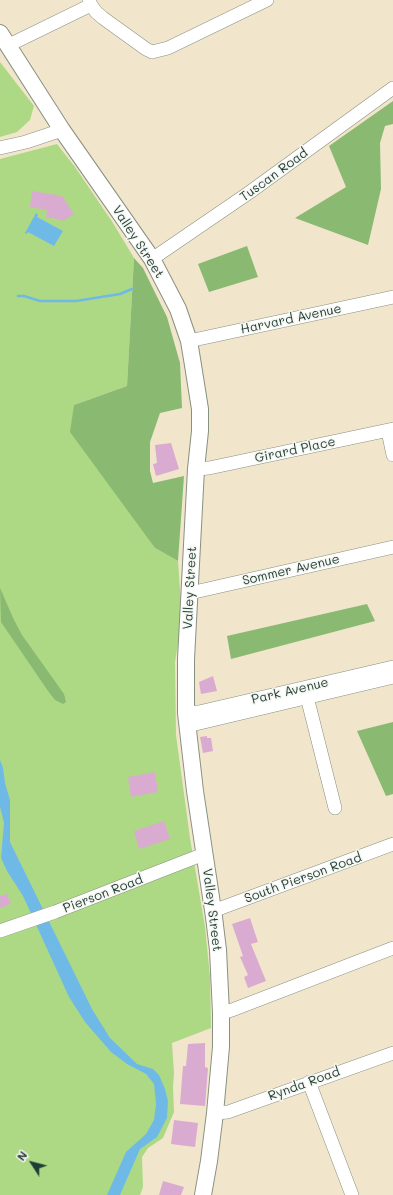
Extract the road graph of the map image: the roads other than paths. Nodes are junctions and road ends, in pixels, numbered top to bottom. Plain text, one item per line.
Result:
1 (267, 0) edge
2 (90, 2) edge
3 (4, 39) edge
4 (393, 88) edge
5 (62, 130) junction
6 (0, 148) edge
7 (152, 259) junction
8 (393, 297) edge
9 (189, 341) junction
10 (390, 430) edge
11 (393, 455) edge
12 (196, 469) junction
13 (393, 547) edge
14 (190, 593) junction
15 (393, 667) edge
16 (393, 677) edge
17 (306, 692) junction
18 (186, 720) junction
19 (335, 808) dead end
20 (393, 844) edge
21 (204, 854) junction
22 (213, 911) junction
23 (0, 931) edge
24 (393, 948) edge
25 (221, 1013) junction
26 (393, 1053) edge
27 (309, 1082) junction
28 (215, 1114) junction
29 (202, 1195) edge
30 (352, 1195) edge

1 - 2 street
2 - 3 street
3 - 5 main road, Valley Street
4 - 7 street, Tuscan Road
5 - 6 street
5 - 7 main road, Valley Street
7 - 9 main road, Valley Street
8 - 9 street, Harvard Avenue
9 - 12 main road, Valley Street
10 - 11 street
10 - 12 street, Girard Place
12 - 14 main road, Valley Street
13 - 14 street, Sommer Avenue
14 - 18 main road, Valley Street
15 - 17 street, Park Avenue
16 - 17 street, Park Avenue
17 - 18 street, Park Avenue
17 - 19 street
18 - 21 main road, Valley Street
20 - 22 street, South Pierson Road
21 - 22 main road, Valley Street
21 - 23 street, Pierson Road
22 - 25 main road, Valley Street
24 - 25 street
25 - 28 main road, Valley Street
26 - 27 street, Rynda Road
27 - 28 street, Rynda Road
27 - 30 street
28 - 29 main road, Valley Street

